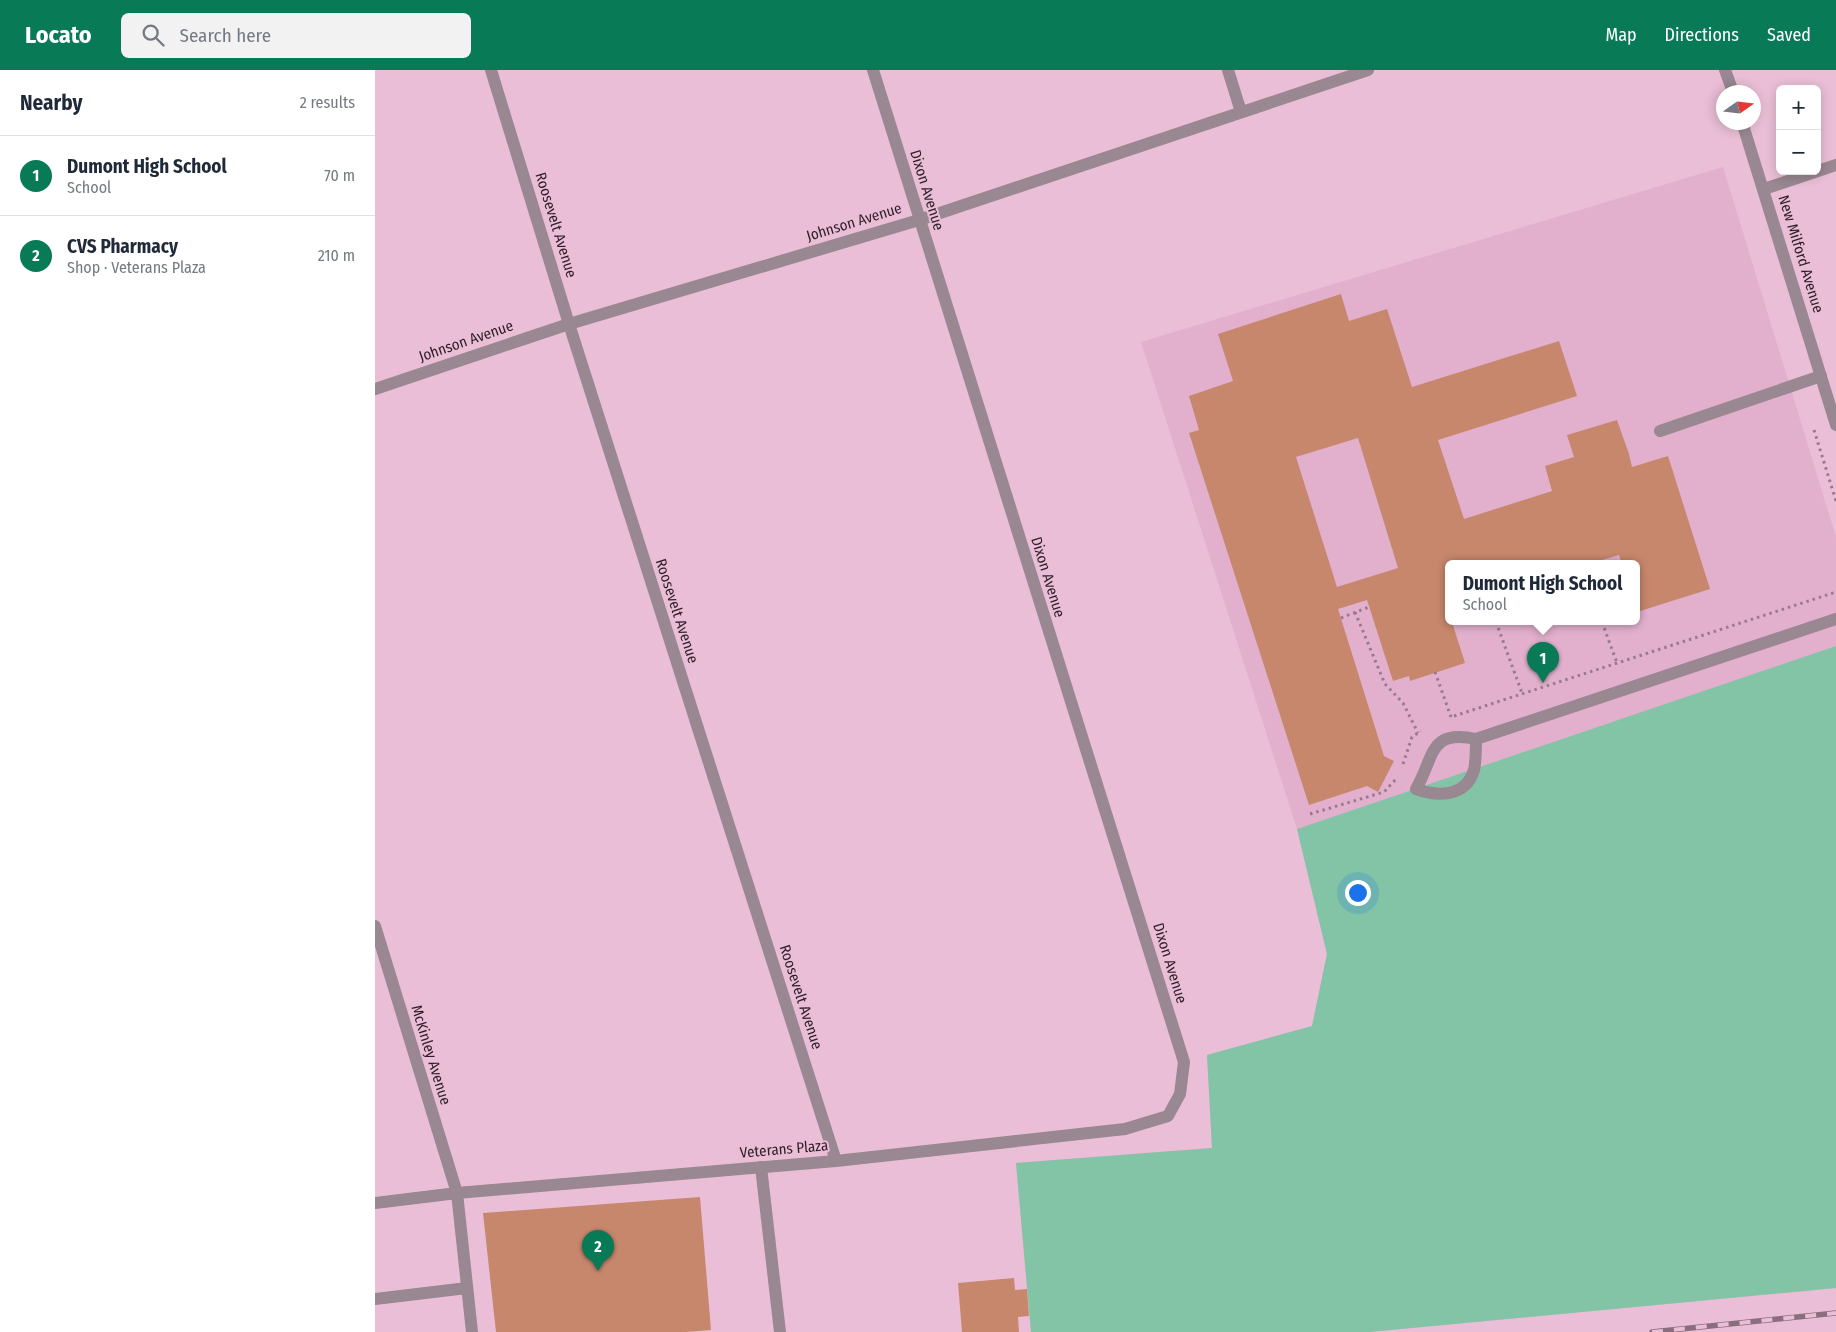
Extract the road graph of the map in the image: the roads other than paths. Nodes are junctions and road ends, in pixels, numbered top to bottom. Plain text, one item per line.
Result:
1 (491, 70) edge
2 (873, 70) edge
3 (1228, 70) edge
4 (1368, 70) edge
5 (1725, 70) edge
6 (1730, 85) edge
7 (1241, 112) junction
8 (1746, 130) edge
9 (1836, 165) edge
10 (1764, 189) junction
11 (919, 220) junction
12 (569, 324) junction
13 (1821, 376) junction
14 (375, 389) edge
15 (1836, 425) edge
16 (1660, 431) dead end
17 (1836, 618) edge
18 (1476, 739) junction
19 (375, 926) edge
20 (1180, 1094) joint
21 (836, 1161) junction
22 (761, 1167) junction
23 (457, 1194) junction
24 (375, 1203) edge
25 (467, 1288) junction
26 (375, 1299) edge
27 (472, 1332) edge
28 (779, 1332) edge

1 - 12 street, Roosevelt Avenue
2 - 11 street, Dixon Avenue
3 - 7 street
4 - 7 street, Johnson Avenue
5 - 6 street
7 - 11 street, Johnson Avenue
8 - 10 street, New Milford Avenue
9 - 10 street
10 - 13 street, New Milford Avenue
11 - 12 street, Johnson Avenue
11 - 20 street, Dixon Avenue
12 - 14 street, Johnson Avenue
12 - 21 street, Roosevelt Avenue
13 - 15 street, New Milford Avenue
13 - 16 street
17 - 18 street
18 - 18 street
19 - 23 street, McKinley Avenue
20 - 21 street, Veterans Plaza
21 - 22 street, Veterans Plaza
22 - 23 street, Veterans Plaza
22 - 28 street
23 - 24 street, Veterans Plaza
23 - 25 street, McKinley Avenue
25 - 26 street
25 - 27 street, McKinley Avenue

